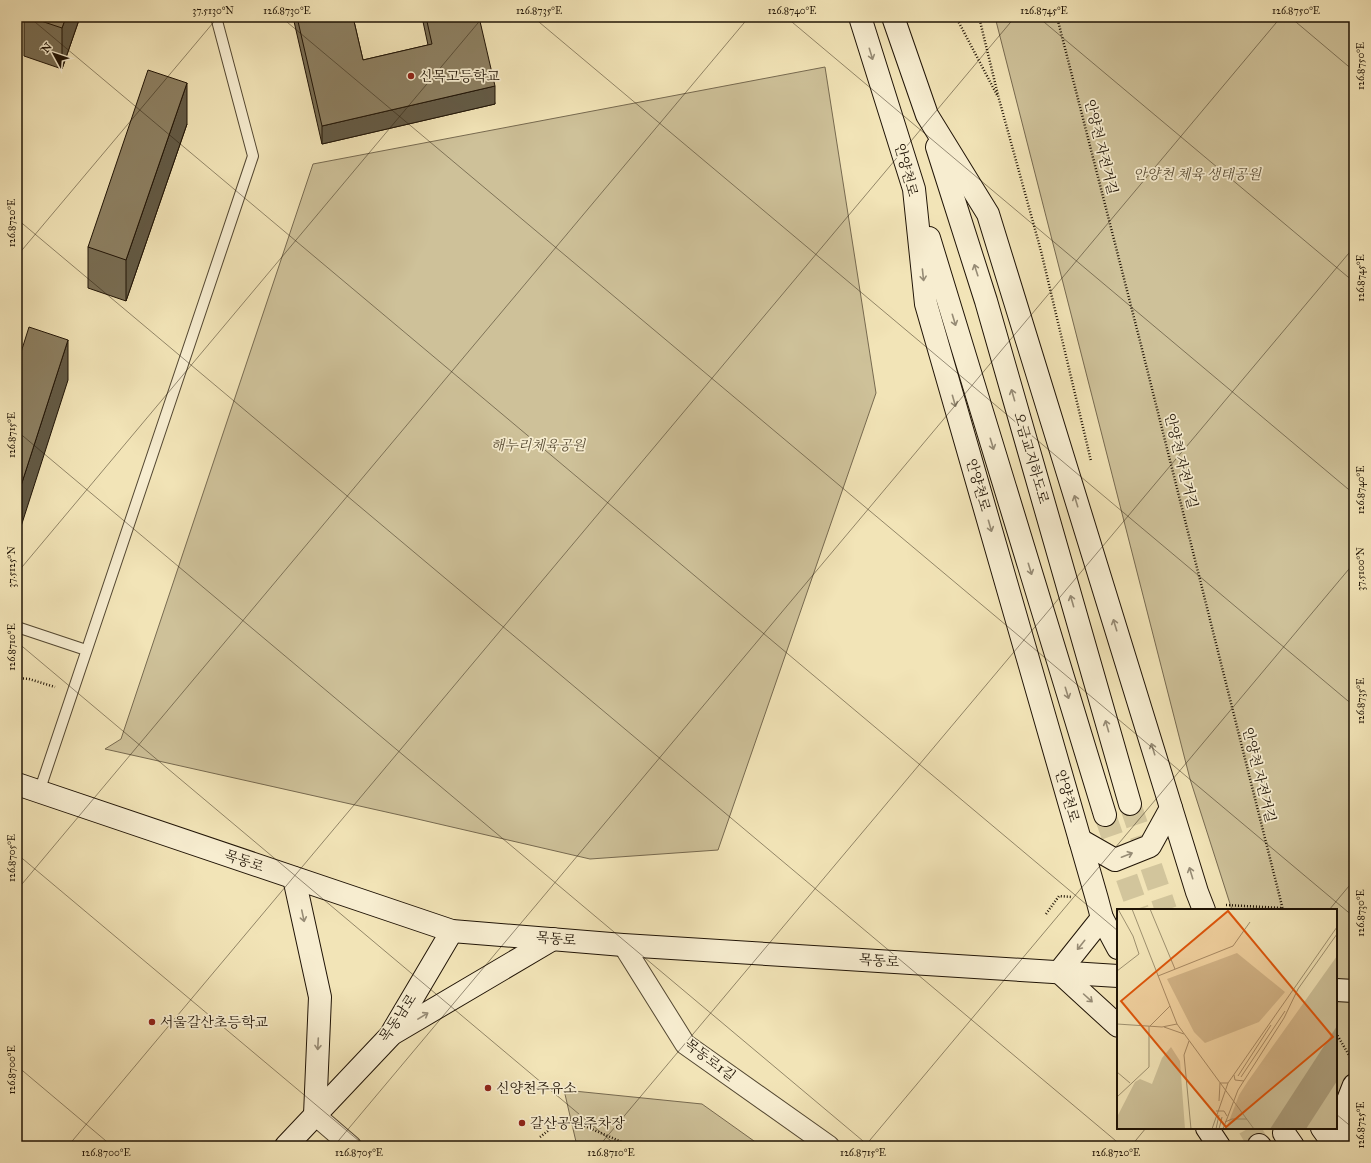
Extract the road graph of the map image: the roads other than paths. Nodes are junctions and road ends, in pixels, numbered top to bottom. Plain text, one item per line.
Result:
1 (216, 17) edge
2 (860, 17) edge
3 (893, 17) edge
4 (926, 115) junction
5 (914, 189) junction
6 (17, 627) edge
7 (86, 650) junction
8 (17, 784) edge
9 (39, 792) junction
10 (1130, 804) tunnel mouth
11 (1171, 808) junction
12 (1105, 815) tunnel mouth
13 (1080, 840) junction
14 (294, 878) junction
15 (1212, 907) edge
16 (1102, 918) junction
17 (452, 931) junction
18 (553, 939) junction
19 (623, 945) junction
20 (1117, 946) edge
21 (1059, 972) junction
22 (1117, 976) edge
23 (1337, 990) edge
24 (1354, 991) edge
25 (1117, 1025) edge
26 (390, 1036) junction
27 (1354, 1085) edge
28 (315, 1115) junction
29 (1323, 1129) edge
30 (286, 1146) edge
31 (351, 1146) edge
32 (829, 1146) edge
33 (1336, 1146) edge

1 - 7 lane
2 -> 5 main road, 안양천로
3 - 4 main road
10 -> 4 main road, 오금교지하도로
11 -> 4 main road
5 -> 12 main road
5 -> 13 main road, 안양천로
6 - 7 lane
7 - 9 lane
8 - 9 main road, 목동로
9 - 14 main road, 목동로
13 -> 11 main road
15 -> 11 main road
13 - 16 main road, 안양천로
14 - 17 main road, 목동로
14 -> 28 main road
16 - 20 main road, 안양천로
16 -> 21 main road
17 - 18 main road, 목동로
17 - 26 main road, 목동남로
18 - 19 main road, 목동로
26 -> 18 main road
19 - 21 main road, 목동로
19 - 32 street, 목동로1길
21 - 22 main road, 목동로
21 -> 25 main road
23 - 24 main road
26 - 28 main road, 목동남로
27 - 33 main road
28 - 30 main road, 목동남로
28 - 31 street
29 - 33 main road

